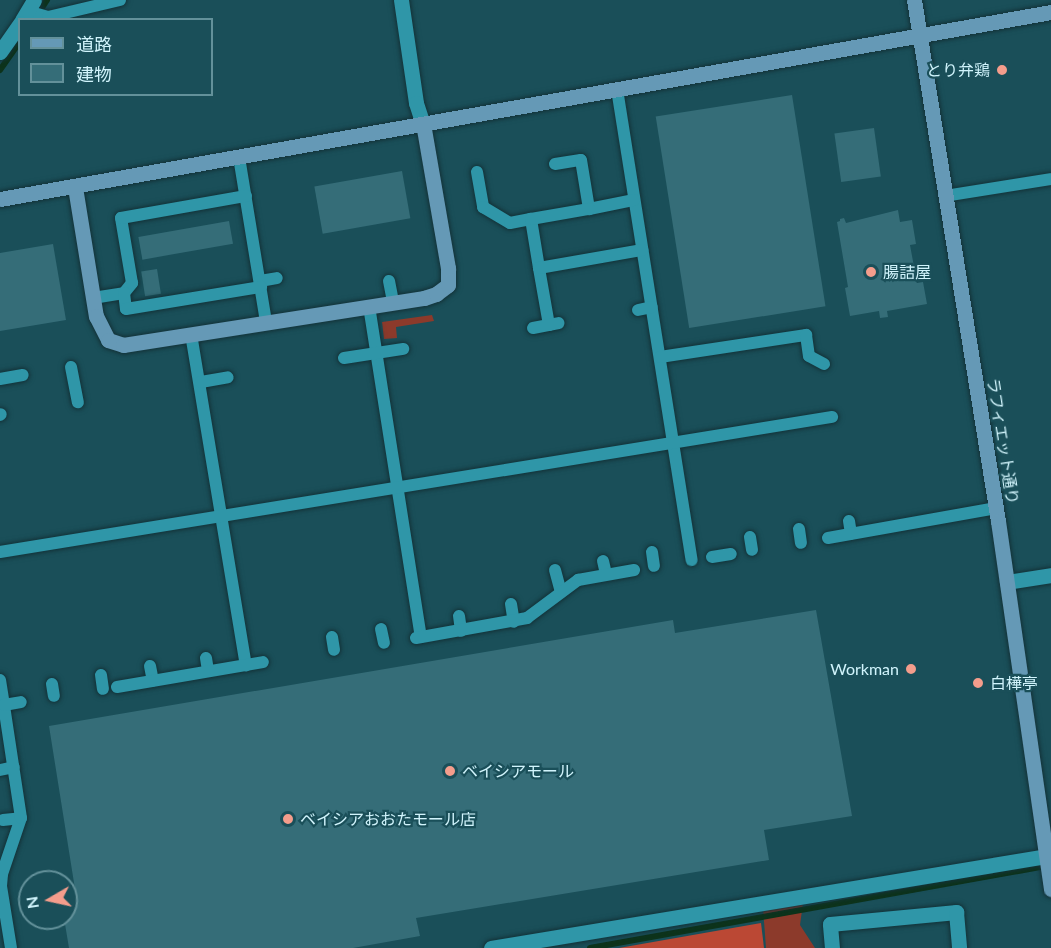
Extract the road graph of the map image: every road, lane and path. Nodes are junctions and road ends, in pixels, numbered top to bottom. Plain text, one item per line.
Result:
1 (120, 0) edge
2 (401, 0) edge
3 (914, 0) edge
4 (1051, 12) edge
5 (26, 13) edge
6 (18, 25) edge
7 (920, 36) junction
8 (0, 52) edge
9 (616, 88) junction
10 (423, 124) junction
11 (239, 158) junction
12 (555, 164) dead end
13 (477, 172) dead end
14 (1051, 179) edge
15 (75, 187) junction
16 (246, 196) junction
17 (945, 196) junction
18 (0, 199) edge
19 (634, 201) junction
20 (589, 209) junction
21 (262, 210) dead end
22 (248, 212) junction
23 (531, 219) junction
24 (642, 250) junction
25 (539, 268) junction
26 (277, 278) dead end
27 (389, 281) dead end
28 (260, 284) junction
29 (124, 292) junction
30 (93, 298) junction
31 (393, 302) junction
32 (369, 306) junction
33 (652, 307) junction
34 (638, 310) dead end
35 (266, 322) junction
36 (533, 328) dead end
37 (191, 334) junction
38 (403, 348) dead end
39 (376, 353) junction
40 (660, 357) junction
41 (344, 358) dead end
42 (824, 364) dead end
43 (71, 368) dead end
44 (23, 375) dead end
45 (228, 377) dead end
46 (0, 379) edge
47 (201, 382) junction
48 (78, 402) dead end
49 (832, 417) dead end
50 (673, 443) junction
51 (398, 486) junction
52 (996, 508) junction
53 (222, 516) junction
54 (849, 521) dead end
55 (799, 529) dead end
56 (851, 534) junction
57 (828, 538) dead end
58 (801, 543) dead end
59 (0, 552) edge
60 (652, 552) dead end
61 (731, 554) dead end
62 (712, 557) dead end
63 (692, 560) dead end
64 (603, 561) dead end
65 (654, 566) dead end
66 (555, 570) dead end
67 (634, 570) dead end
68 (606, 574) junction
69 (1051, 575) edge
70 (1007, 582) junction
71 (561, 592) junction
72 (510, 604) dead end
73 (459, 616) dead end
74 (514, 622) junction
75 (381, 629) dead end
76 (461, 631) junction
77 (384, 643) dead end
78 (206, 657) dead end
79 (263, 662) dead end
80 (246, 665) junction
81 (150, 666) dead end
82 (208, 671) junction
83 (101, 675) dead end
84 (0, 680) edge
85 (153, 681) junction
86 (117, 687) dead end
87 (103, 689) dead end
88 (21, 702) dead end
89 (2, 705) edge
90 (14, 767) junction
91 (0, 770) edge
92 (21, 818) junction
93 (3, 820) dead end
94 (1049, 855) edge
95 (1, 874) edge
96 (1051, 889) edge
97 (3, 923) edge
98 (11, 948) edge
99 (491, 948) edge
100 (832, 948) edge
101 (959, 948) edge

1 - 5 lane
2 - 10 street
3 - 7 street, ラフィエット通り
4 - 7 street
6 - 8 street
7 - 9 street
7 - 17 street, ラフィエット通り
9 - 10 street
9 - 19 lane
10 - 11 street
10 - 31 street
11 - 15 street
11 - 16 lane
12 - 20 lane
13 - 23 lane
14 - 17 lane
15 - 18 street
15 - 30 street
16 - 22 lane
16 - 29 lane
17 - 52 street, ラフィエット通り
19 - 20 lane
19 - 24 lane
20 - 23 lane
21 - 22 lane
22 - 28 lane
23 - 25 lane
24 - 25 lane
24 - 33 lane
25 - 36 lane
26 - 28 lane
27 - 31 lane
28 - 29 lane
28 - 35 lane
29 - 30 lane
30 - 37 street
31 - 32 street
32 - 35 street
32 - 39 lane
33 - 34 lane
33 - 40 lane
35 - 37 street
37 - 47 lane
38 - 39 lane
39 - 41 lane
39 - 51 lane
40 - 42 lane
40 - 50 lane
43 - 48 lane
44 - 46 lane
45 - 47 lane
47 - 53 lane
49 - 50 lane
50 - 51 lane
50 - 63 lane
51 - 53 lane
51 - 76 lane
52 - 56 lane
52 - 70 street, ラフィエット通り
53 - 59 lane
53 - 80 lane
54 - 56 lane
55 - 58 lane
56 - 57 lane
60 - 65 lane
61 - 62 lane
64 - 68 lane
66 - 71 lane
67 - 68 lane
68 - 71 lane
69 - 70 street
70 - 94 street, ラフィエット通り
71 - 74 lane
72 - 74 lane
73 - 76 lane
74 - 76 lane
75 - 77 lane
78 - 82 lane
79 - 80 lane
80 - 82 lane
81 - 85 lane
82 - 85 lane
83 - 87 lane
84 - 89 lane
85 - 86 lane
88 - 89 lane
89 - 90 lane
90 - 91 lane
90 - 92 lane
92 - 93 lane
92 - 95 lane
94 - 96 street, ラフィエット通り
94 - 99 street
95 - 97 lane
97 - 98 lane
100 - 101 street

